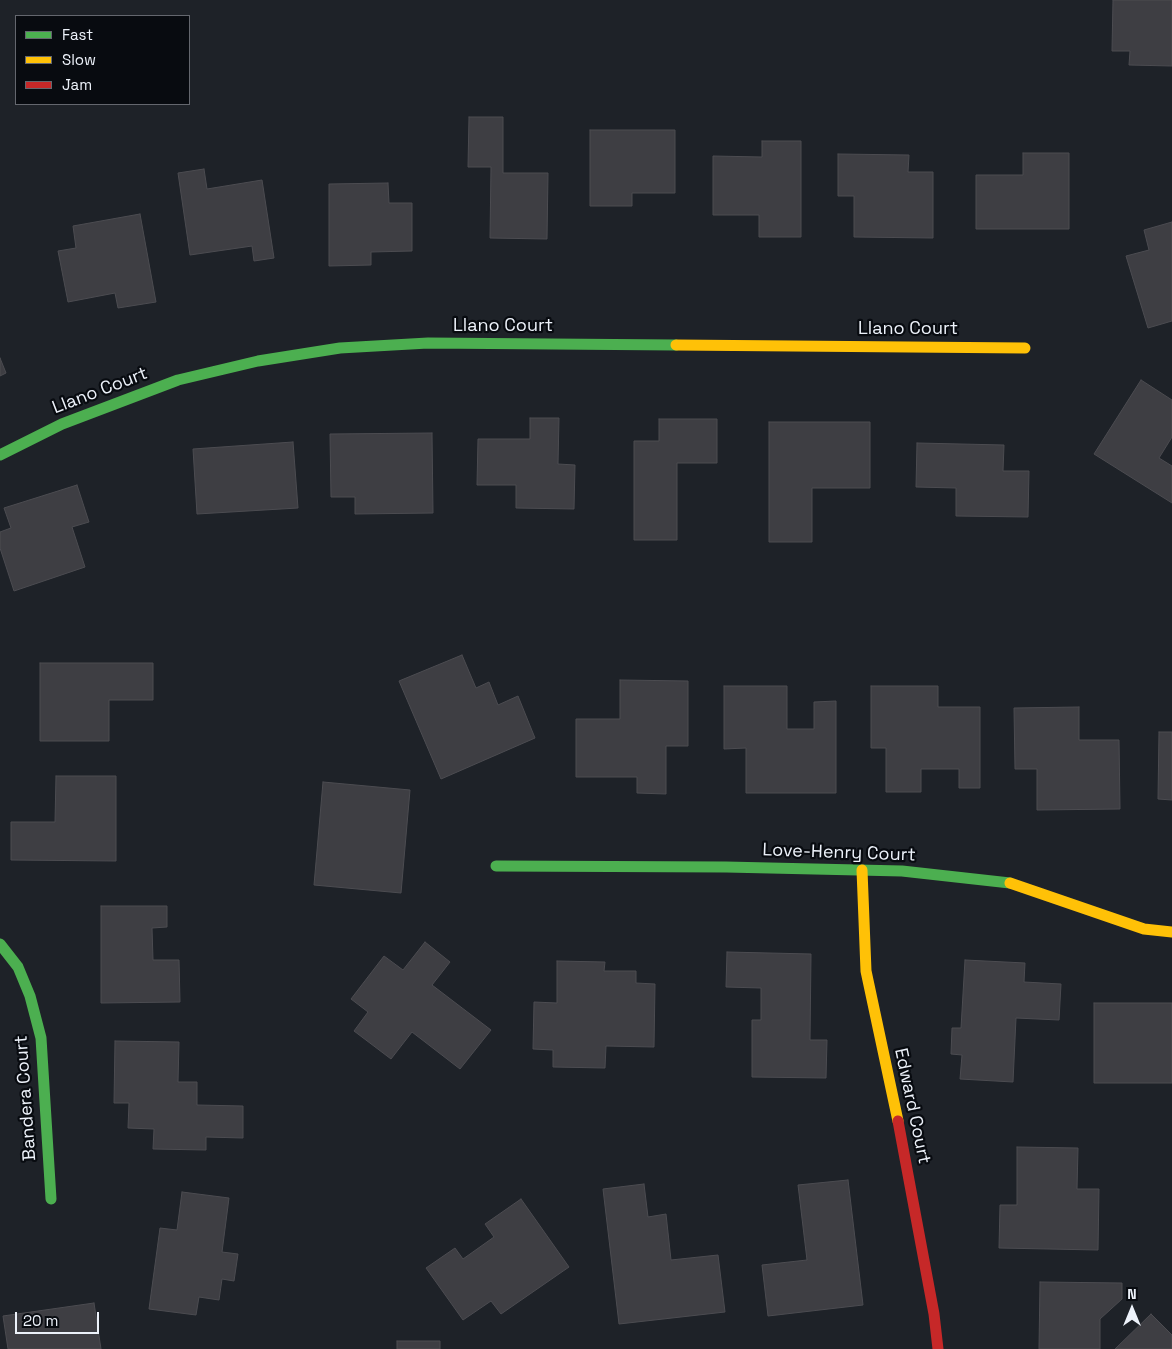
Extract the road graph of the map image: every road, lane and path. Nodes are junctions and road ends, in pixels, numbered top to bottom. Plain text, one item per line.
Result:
1 (1025, 348) dead end
2 (0, 455) edge
3 (496, 866) dead end
4 (862, 870) junction
5 (1172, 932) edge
6 (0, 944) edge
7 (51, 1199) dead end
8 (938, 1349) edge

1 - 2 street, Llano Court
3 - 4 street, Love-Henry Court
4 - 5 street, Love-Henry Court
4 - 8 street, Edward Court
6 - 7 street, Bandera Court

